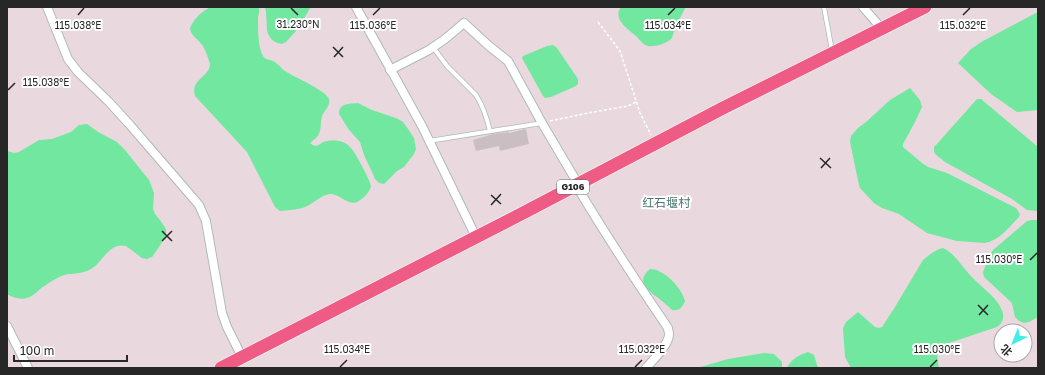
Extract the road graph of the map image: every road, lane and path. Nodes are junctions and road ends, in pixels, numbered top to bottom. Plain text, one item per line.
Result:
1 (47, 7) edge
2 (356, 7) edge
3 (824, 7) edge
4 (863, 7) edge
5 (925, 7) edge
6 (598, 22) dead end
7 (882, 29) junction
8 (433, 47) junction
9 (833, 53) junction
10 (390, 70) junction
11 (637, 102) junction
12 (542, 123) junction
13 (490, 131) junction
14 (429, 141) junction
15 (656, 144) junction
16 (577, 185) junction
17 (476, 237) junction
18 (7, 326) edge
19 (232, 364) edge
20 (28, 368) edge
21 (646, 368) edge

1 - 19 street
2 - 10 street
3 - 9 lane
4 - 7 street
5 - 7 highway, G106
6 - 11 path
7 - 9 highway, G106
8 - 10 street
8 - 12 street
8 - 13 lane
9 - 15 highway, G106
10 - 14 street
11 - 12 path
11 - 15 path
12 - 13 lane
12 - 16 street
13 - 14 lane
14 - 17 street
15 - 16 highway, G106
16 - 17 highway, G106
16 - 21 street
17 - 19 highway, G106
18 - 20 street

